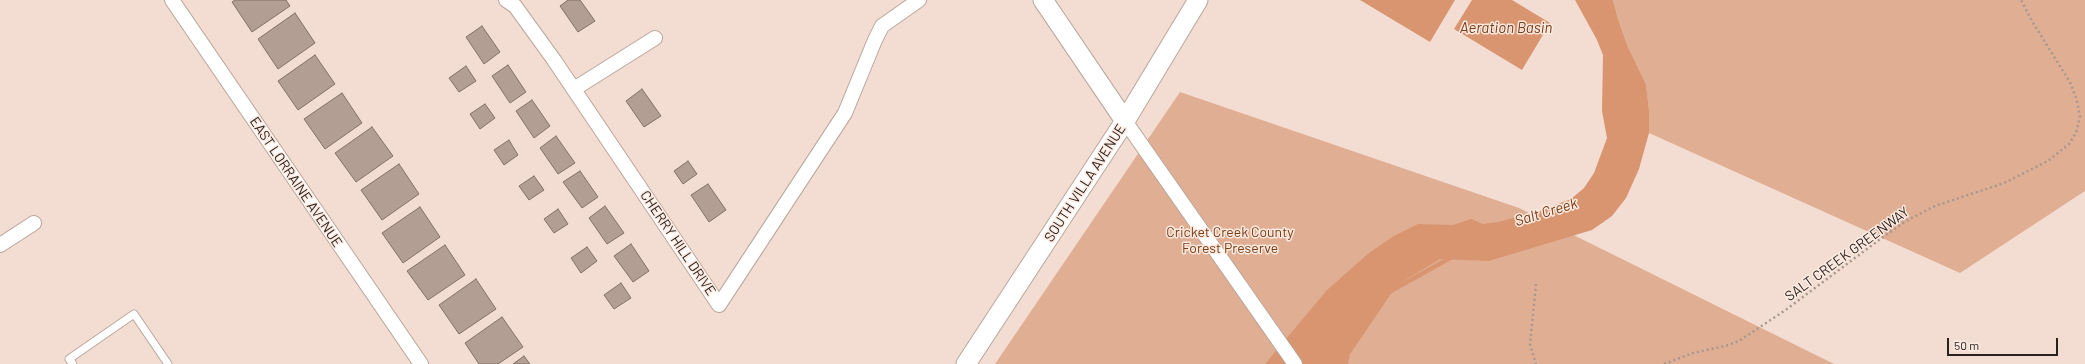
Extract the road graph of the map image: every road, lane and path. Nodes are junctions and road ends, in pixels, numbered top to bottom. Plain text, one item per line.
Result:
1 (172, 0) edge
2 (506, 0) edge
3 (918, 0) edge
4 (1043, 0) edge
5 (1198, 0) edge
6 (2021, 0) edge
7 (655, 38) dead end
8 (574, 89) junction
9 (1126, 121) junction
10 (34, 223) dead end
11 (0, 245) edge
12 (1536, 284) dead end
13 (73, 364) edge
14 (168, 364) edge
15 (421, 364) edge
16 (966, 364) edge
17 (1295, 364) edge
18 (1536, 364) edge
19 (1664, 364) edge

1 - 15 street, EAST LORRAINE AVENUE
2 - 8 street, CHERRY HILL DRIVE
3 - 8 street, CHERRY HILL DRIVE
4 - 9 main road
5 - 9 main road, SOUTH VILLA AVENUE
6 - 19 path, SALT CREEK GREENWAY
7 - 8 street
9 - 16 main road, SOUTH VILLA AVENUE
9 - 17 street
10 - 11 street
12 - 18 path
13 - 14 lane

